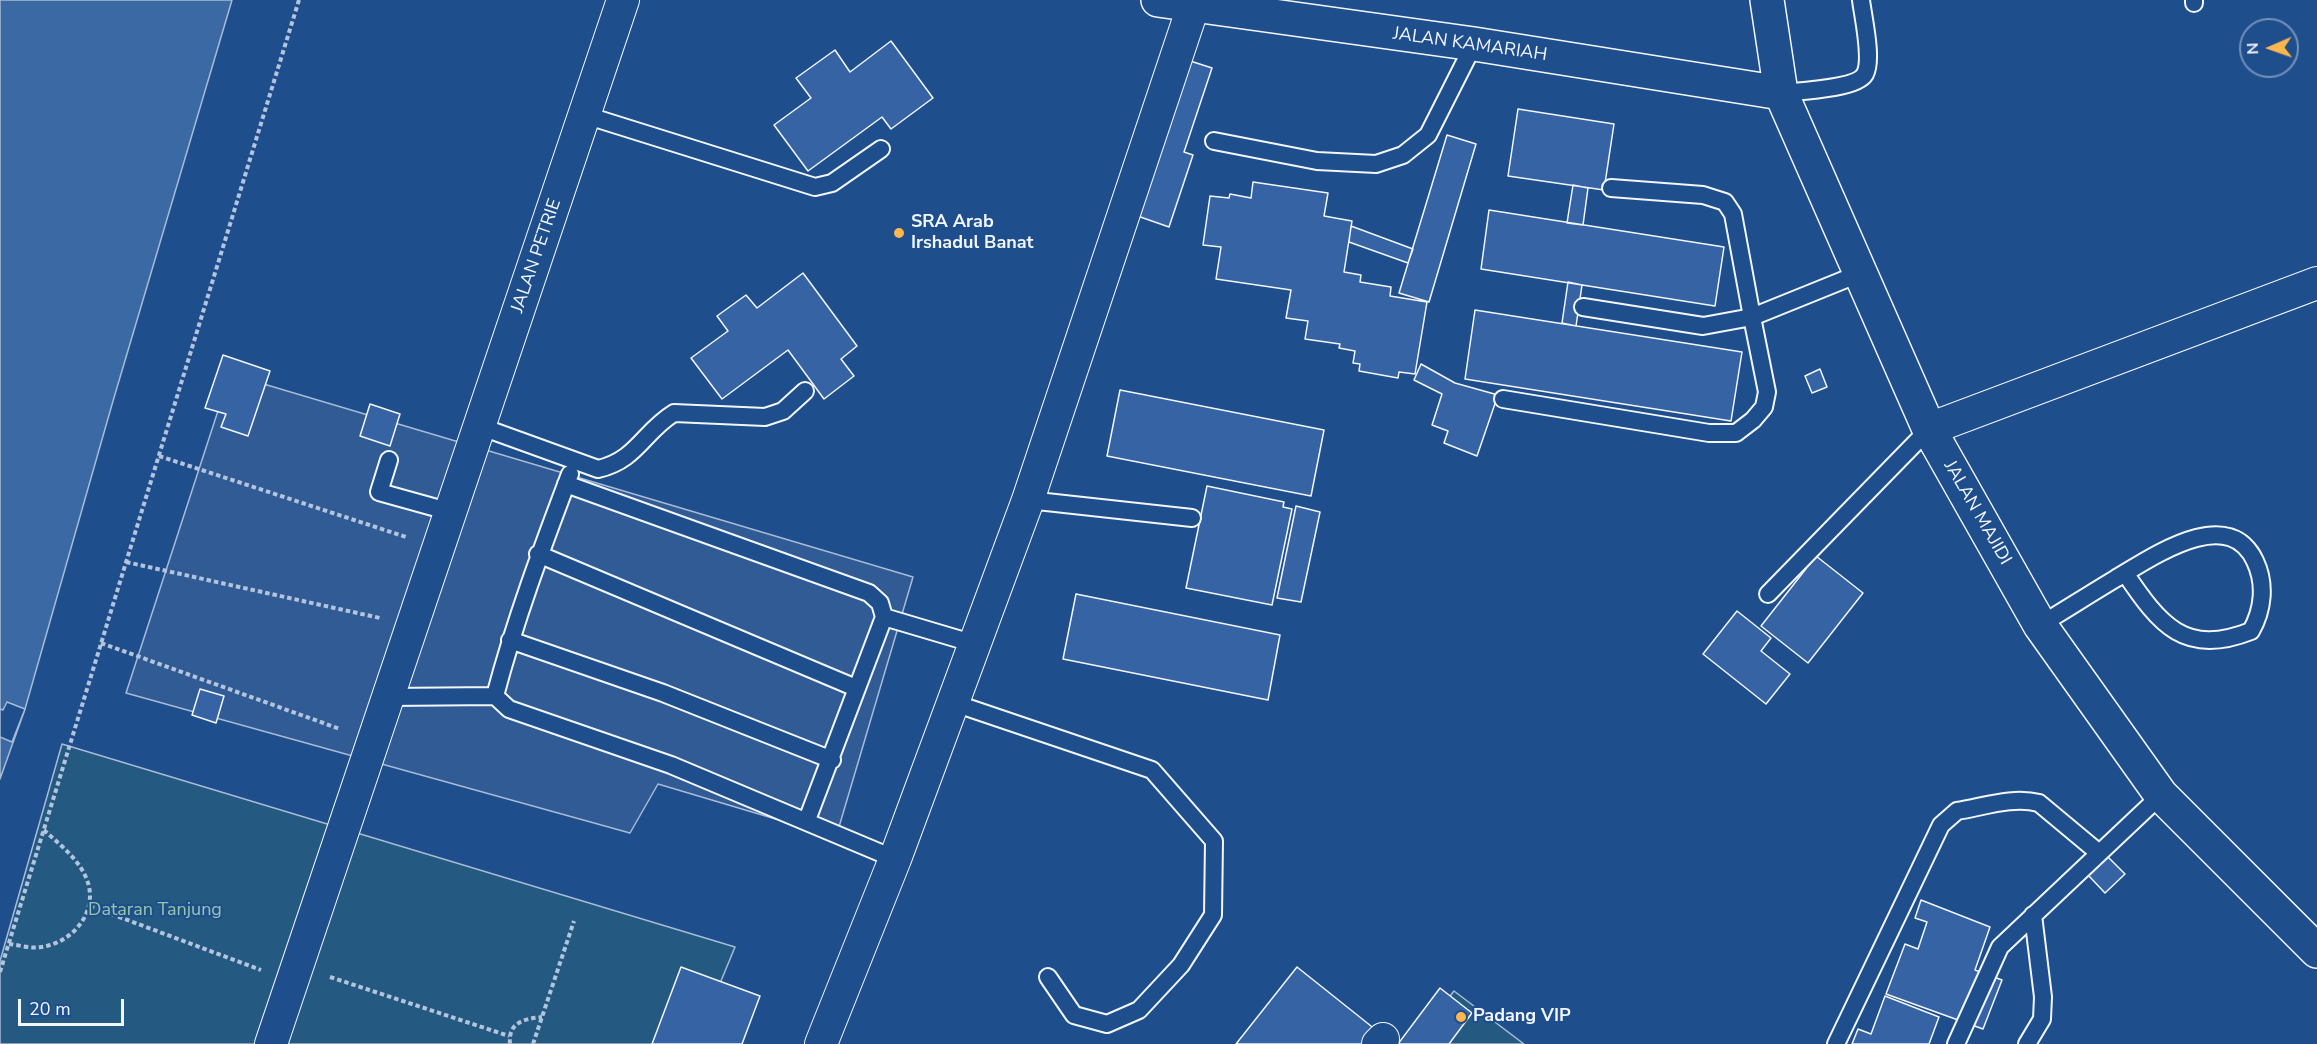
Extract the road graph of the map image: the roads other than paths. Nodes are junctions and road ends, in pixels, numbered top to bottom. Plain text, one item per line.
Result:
1 (623, 0) edge
2 (1158, 0) edge
3 (1767, 0) edge
4 (1861, 0) edge
5 (1193, 7) junction
6 (1474, 45) junction
7 (1781, 93) junction
8 (585, 115) junction
9 (1214, 141) dead end
10 (881, 148) dead end
11 (1611, 188) dead end
12 (1860, 273) junction
13 (2317, 283) edge
14 (1583, 307) dead end
15 (1752, 317) junction
16 (805, 391) dead end
17 (1503, 399) dead end
18 (479, 426) junction
19 (1929, 429) junction
20 (389, 460) dead end
21 (574, 461) junction
22 (566, 484) junction
23 (1028, 500) junction
24 (451, 512) junction
25 (1192, 518) dead end
26 (538, 554) junction
27 (2125, 573) junction
28 (1768, 594) dead end
29 (884, 616) junction
30 (2040, 625) junction
31 (510, 640) junction
32 (975, 644) junction
33 (856, 688) junction
34 (495, 696) junction
35 (388, 697) junction
36 (954, 703) junction
37 (832, 760) junction
38 (2161, 795) junction
39 (807, 820) junction
40 (2099, 853) junction
41 (895, 859) junction
42 (2033, 915) junction
43 (2317, 951) edge
44 (1048, 977) dead end
45 (271, 1044) edge
46 (821, 1044) edge
47 (1836, 1044) edge
48 (1956, 1044) edge
49 (2027, 1044) edge

1 - 8 street, JALAN PETRIE
2 - 5 street, JALAN KAMARIAH
3 - 7 street, JALAN MAJIDI
4 - 7 lane
5 - 6 street, JALAN KAMARIAH
5 - 23 street
6 - 7 street, JALAN KAMARIAH
6 - 9 lane
7 - 12 street, JALAN MAJIDI
8 - 10 lane
8 - 18 street, JALAN PETRIE
11 - 15 lane
12 - 15 lane
12 - 19 street, JALAN MAJIDI
13 - 19 street
14 - 15 lane
15 - 17 lane
16 - 21 lane
18 - 21 lane
18 - 24 street, JALAN PETRIE
19 - 28 lane
19 - 30 street, JALAN MAJIDI
20 - 24 lane
21 - 22 lane
22 - 26 lane
22 - 29 lane
23 - 25 lane
23 - 32 street
24 - 35 street, JALAN PETRIE
26 - 31 lane
26 - 33 lane
27 - 27 lane
27 - 30 lane
29 - 32 lane
29 - 33 lane
30 - 38 street, JALAN MAJIDI
31 - 34 lane
31 - 37 lane
32 - 36 street
33 - 37 lane
34 - 35 lane
34 - 39 lane
35 - 45 street, JALAN PETRIE
36 - 41 street
36 - 44 lane
37 - 39 lane
38 - 40 lane
38 - 43 street, JALAN MAJIDI
39 - 41 lane
40 - 42 lane
40 - 47 lane
41 - 46 street
42 - 48 lane
42 - 49 lane

